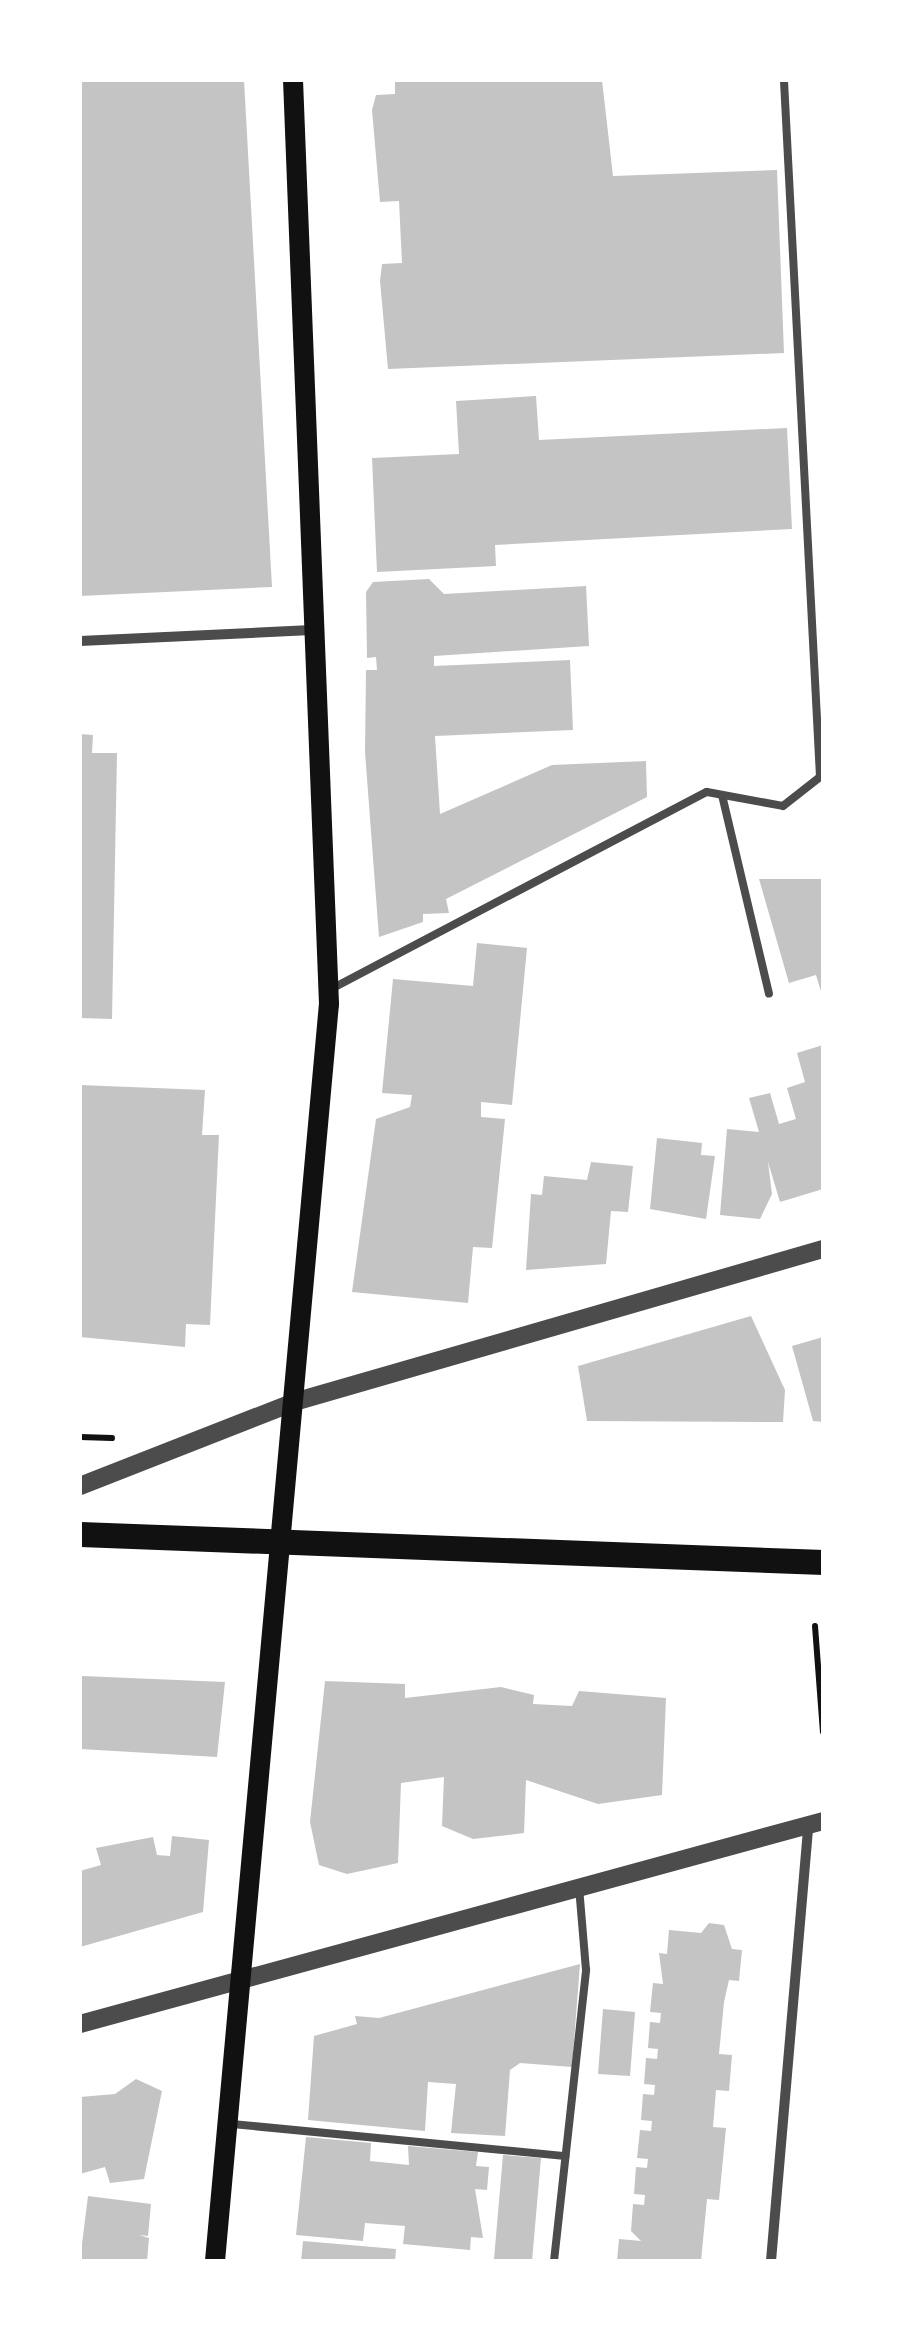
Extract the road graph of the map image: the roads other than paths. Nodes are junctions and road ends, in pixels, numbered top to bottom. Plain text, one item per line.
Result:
1 (293, 80) edge
2 (784, 80) edge
3 (318, 630) junction
4 (80, 641) edge
5 (722, 796) junction
6 (329, 990) junction
7 (769, 994) dead end
8 (823, 1250) edge
9 (294, 1402) junction
10 (80, 1486) edge
11 (80, 1534) edge
12 (284, 1542) junction
13 (823, 1562) edge
14 (816, 1823) edge
15 (579, 1887) junction
16 (240, 1980) junction
17 (80, 2024) edge
18 (227, 2124) junction
19 (566, 2156) junction
20 (215, 2261) edge
21 (554, 2261) edge
22 (771, 2261) edge

1 - 3 main road
2 - 5 lane
3 - 4 street
3 - 6 main road
5 - 6 lane
5 - 7 lane
6 - 9 main road
8 - 9 street
9 - 10 street
9 - 12 main road
11 - 12 main road
12 - 13 main road
12 - 16 main road
14 - 15 street
14 - 22 street
15 - 16 street
15 - 19 lane
16 - 17 street
16 - 18 main road
18 - 19 lane
18 - 20 main road
19 - 21 lane

